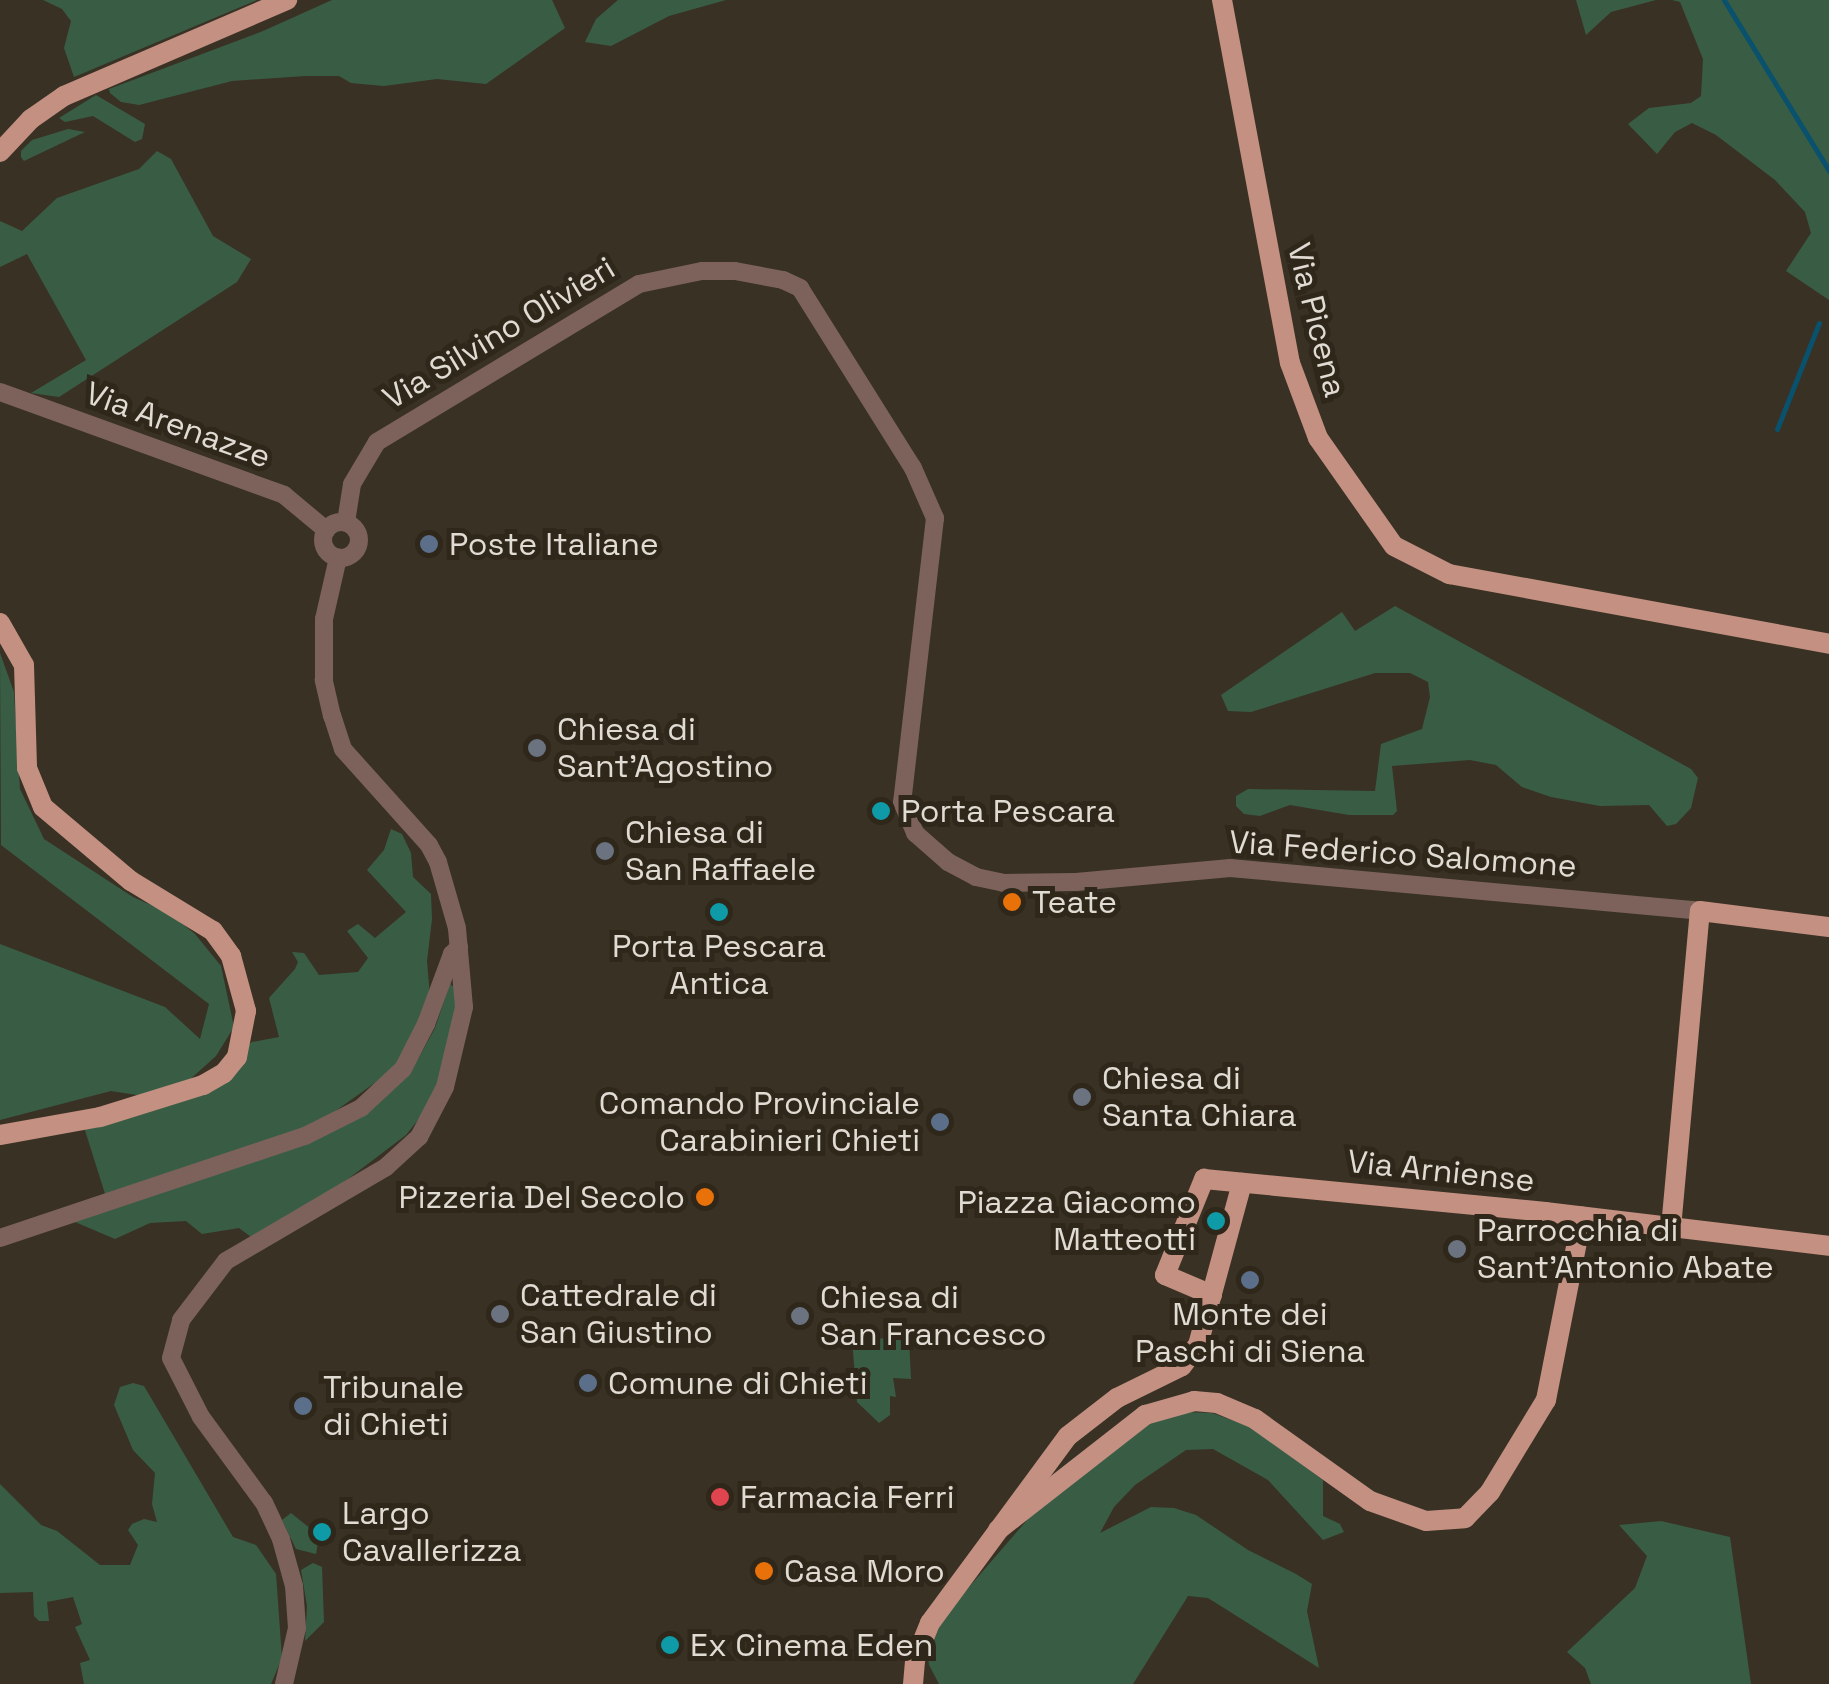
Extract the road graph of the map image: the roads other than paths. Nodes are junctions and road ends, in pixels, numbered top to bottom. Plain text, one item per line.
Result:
1 (287, 0) edge
2 (1222, 0) edge
3 (0, 152) edge
4 (0, 392) edge
5 (346, 522) junction
6 (326, 530) junction
7 (338, 558) junction
8 (0, 623) edge
9 (1829, 644) edge
10 (922, 842) joint
11 (1700, 911) junction
12 (1829, 927) edge
13 (460, 947) junction
14 (0, 1135) edge
15 (1242, 1183) junction
16 (1582, 1217) junction
17 (1671, 1228) junction
18 (0, 1238) edge
19 (1829, 1246) edge
20 (1212, 1295) junction
21 (998, 1530) junction
22 (284, 1684) edge
23 (913, 1684) edge

1 - 3 main road
2 - 9 main road, Via Picena
4 - 6 street, Via Arenazze
5 - 6 street
5 - 7 street
5 - 10 street, Via Silvino Olivieri
6 - 7 street
7 - 13 street
8 - 14 main road
10 - 11 street, Via Federico Salomone
11 - 12 main road, Via Federico Salomone
11 - 17 main road
13 - 18 street
13 - 22 street
15 - 16 main road, Via Arniense
15 - 20 main road
15 - 20 main road, Via Arniense
16 - 17 main road, Via Arniense
16 - 21 main road
17 - 19 main road, Via Arniense
20 - 21 main road
21 - 23 main road

